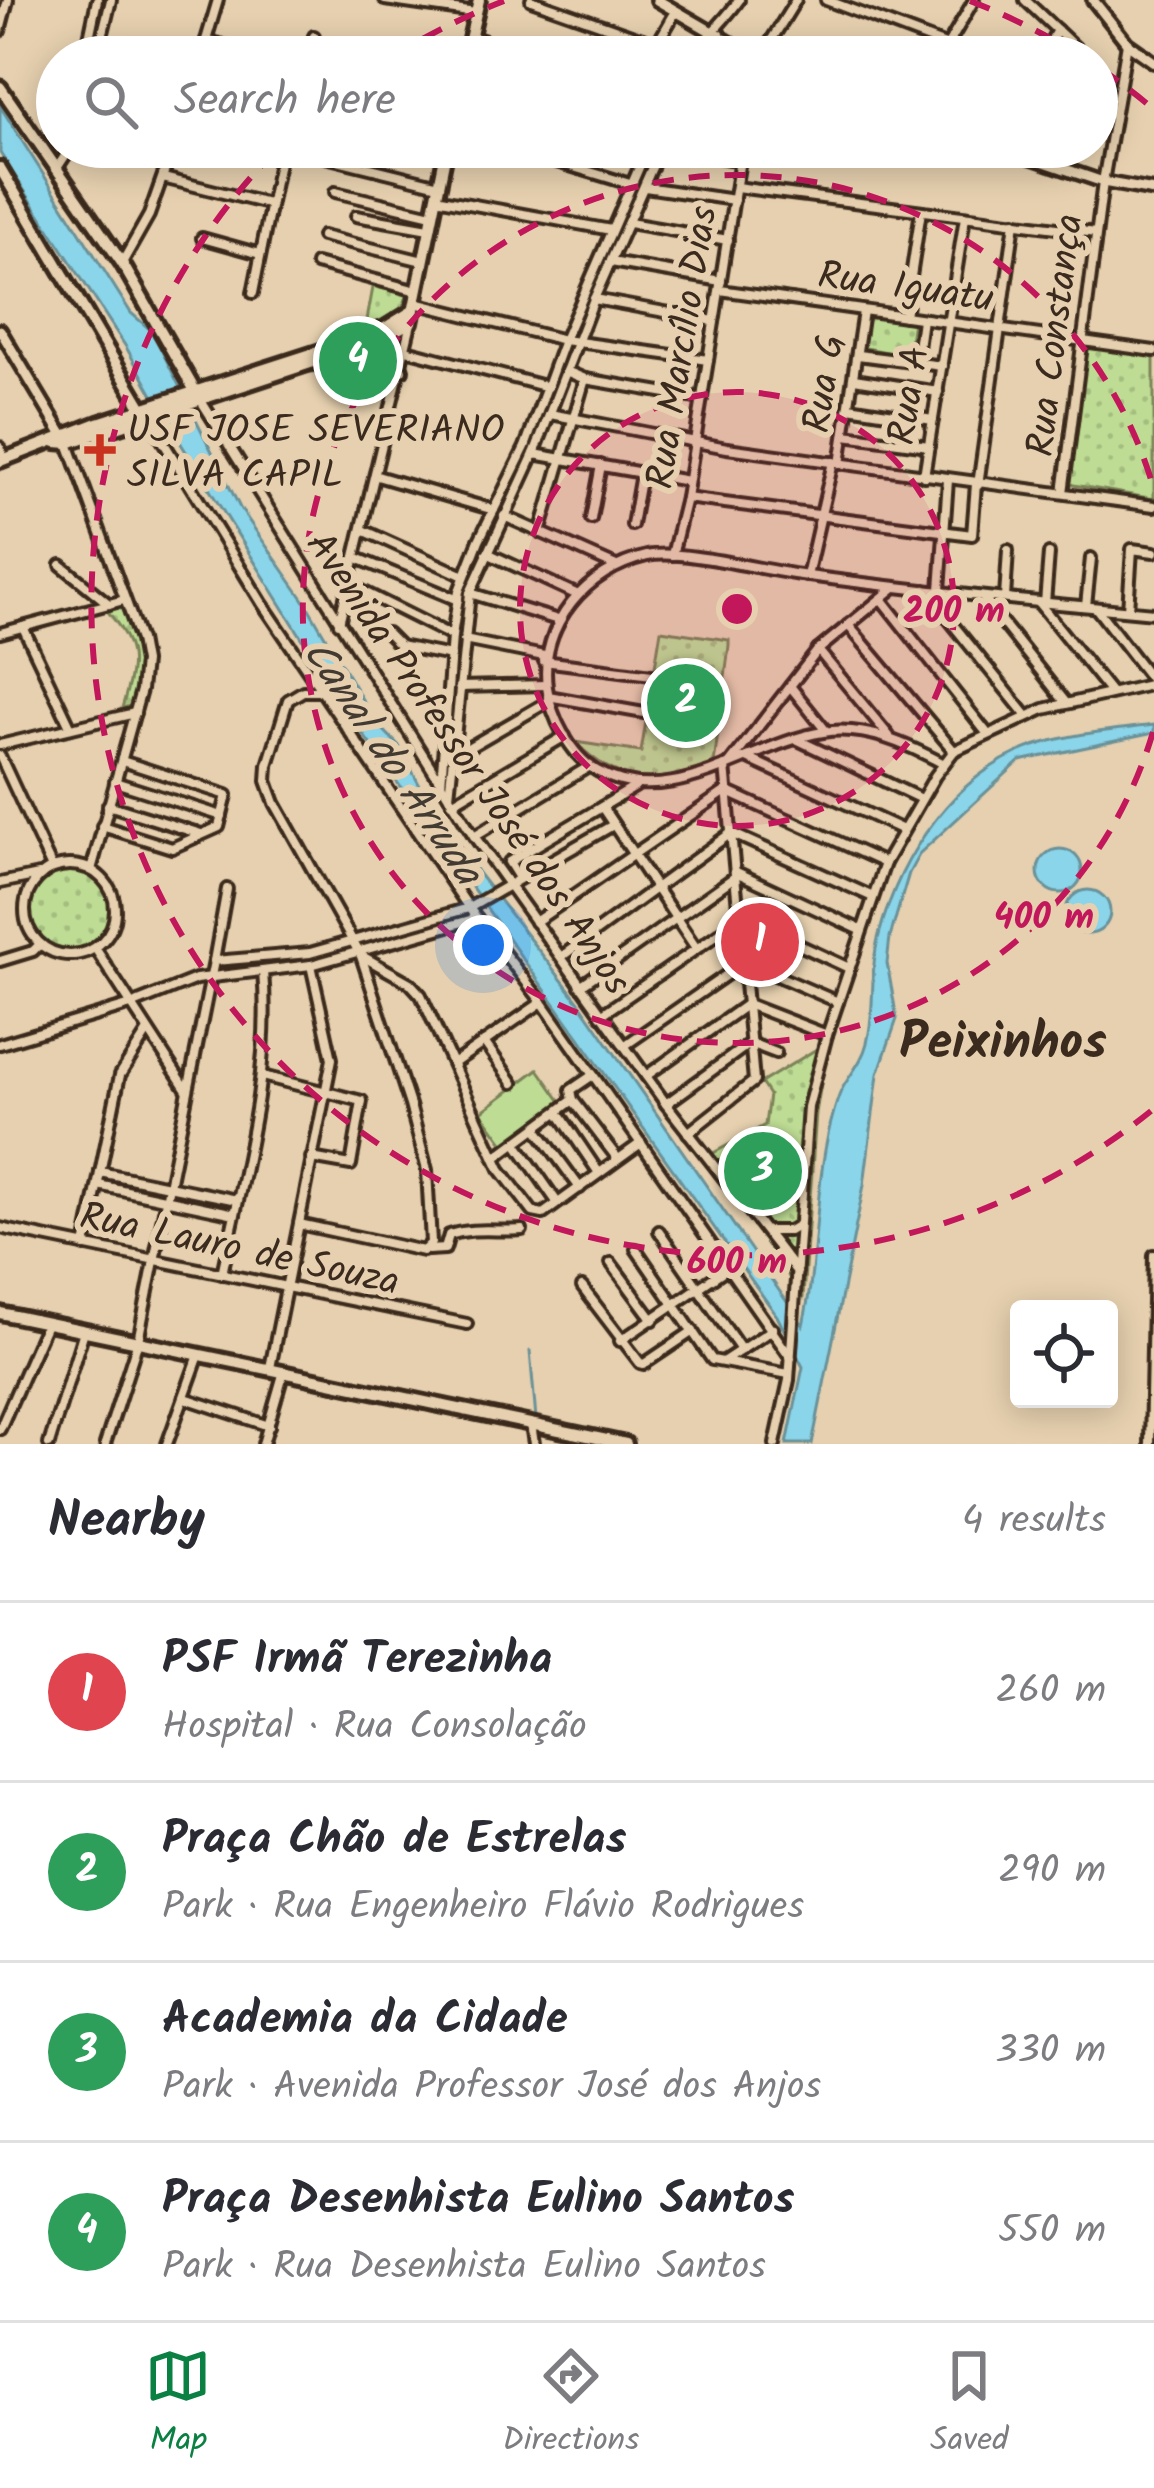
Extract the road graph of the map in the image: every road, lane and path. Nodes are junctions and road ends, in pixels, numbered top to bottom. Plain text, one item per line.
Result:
1 (8, 0) edge
2 (97, 0) edge
3 (111, 0) edge
4 (218, 0) edge
5 (385, 0) edge
6 (531, 0) edge
7 (657, 0) edge
8 (739, 0) edge
9 (796, 0) edge
10 (826, 0) edge
11 (972, 0) edge
12 (1025, 0) edge
13 (1093, 0) edge
14 (477, 7) edge
15 (676, 10) junction
16 (721, 26) junction
17 (1057, 30) junction
18 (0, 31) edge
19 (708, 32) junction
20 (471, 35) edge
21 (89, 36) edge
22 (102, 36) edge
23 (207, 36) edge
24 (635, 36) edge
25 (662, 36) edge
26 (706, 36) edge
27 (715, 36) edge
28 (720, 36) edge
29 (772, 36) edge
30 (924, 36) edge
31 (951, 36) edge
32 (1054, 36) edge
33 (1063, 36) edge
34 (1127, 43) junction
35 (1154, 62) edge
36 (0, 87) edge
37 (1118, 95) edge
38 (36, 138) edge
39 (0, 168) edge
40 (57, 168) edge
41 (166, 168) edge
42 (278, 168) edge
43 (357, 168) edge
44 (442, 168) edge
45 (577, 168) edge
46 (638, 168) edge
47 (654, 168) edge
48 (738, 168) edge
49 (1062, 168) edge
50 (1105, 168) edge
51 (163, 178) junction
52 (1103, 182) junction
53 (630, 184) junction
54 (645, 187) junction
55 (736, 187) junction
56 (335, 191) dead end
57 (437, 191) junction
58 (1154, 191) edge
59 (734, 200) junction
60 (268, 204) junction
61 (921, 211) junction
62 (432, 215) junction
63 (356, 216) dead end
64 (965, 217) junction
65 (1015, 222) junction
66 (629, 223) junction
67 (429, 230) junction
68 (610, 230) junction
69 (1096, 233) junction
70 (322, 236) dead end
71 (202, 238) dead end
72 (728, 240) junction
73 (260, 254) junction
74 (423, 261) junction
75 (122, 262) junction
76 (611, 262) junction
77 (316, 265) dead end
78 (721, 286) junction
79 (253, 293) dead end
80 (595, 299) junction
81 (414, 307) junction
82 (863, 311) junction
83 (905, 316) junction
84 (922, 319) junction
85 (714, 321) junction
86 (948, 323) junction
87 (1001, 329) junction
88 (0, 330) edge
89 (572, 340) junction
90 (1083, 340) junction
91 (377, 341) junction
92 (406, 350) junction
93 (1154, 351) edge
94 (858, 355) junction
95 (708, 360) junction
96 (916, 363) junction
97 (942, 366) junction
98 (401, 370) junction
99 (566, 371) junction
100 (585, 379) junction
101 (854, 379) junction
102 (548, 387) junction
103 (938, 392) junction
104 (195, 397) junction
105 (701, 400) junction
106 (849, 407) junction
107 (150, 411) junction
108 (550, 414) junction
109 (572, 418) junction
110 (933, 420) junction
111 (845, 435) junction
112 (62, 440) junction
113 (694, 441) junction
114 (929, 446) junction
115 (534, 454) junction
116 (2, 456) edge
117 (560, 458) junction
118 (837, 463) junction
119 (601, 466) junction
120 (641, 473) junction
121 (376, 476) junction
122 (924, 476) junction
123 (948, 480) junction
124 (688, 481) junction
125 (977, 484) junction
126 (1063, 493) junction
127 (686, 499) junction
128 (1154, 506) edge
129 (494, 510) junction
130 (822, 515) junction
131 (504, 516) junction
132 (591, 519) dead end
133 (632, 526) dead end
134 (364, 530) junction
135 (540, 533) junction
136 (944, 534) junction
137 (1008, 550) dead end
138 (1154, 551) edge
139 (487, 553) junction
140 (1049, 554) dead end
141 (672, 555) junction
142 (357, 558) junction
143 (1091, 558) dead end
144 (61, 566) dead end
145 (617, 567) junction
146 (464, 576) junction
147 (807, 576) junction
148 (350, 585) junction
149 (896, 586) junction
150 (923, 589) junction
151 (940, 590) junction
152 (470, 593) junction
153 (578, 596) junction
154 (981, 596) junction
155 (1005, 598) junction
156 (458, 600) junction
157 (882, 600) junction
158 (124, 601) junction
159 (1042, 603) junction
160 (110, 605) junction
161 (1090, 607) junction
162 (1128, 610) junction
163 (1153, 614) edge
164 (558, 620) junction
165 (338, 625) junction
166 (848, 625) junction
167 (22, 627) junction
168 (0, 633) edge
169 (387, 633) dead end
170 (452, 636) junction
171 (464, 640) junction
172 (818, 650) junction
173 (451, 656) junction
174 (544, 659) junction
175 (652, 675) dead end
176 (1154, 683) edge
177 (546, 685) junction
178 (790, 686) junction
179 (459, 687) junction
180 (322, 691) junction
181 (1111, 693) junction
182 (549, 699) junction
183 (1066, 703) junction
184 (135, 713) junction
185 (644, 713) dead end
186 (1026, 715) junction
187 (70, 728) junction
188 (826, 731) junction
189 (988, 733) junction
190 (565, 736) junction
191 (890, 737) junction
192 (796, 740) junction
193 (0, 745) edge
194 (954, 751) junction
195 (0, 756) edge
196 (454, 756) junction
197 (748, 758) junction
198 (122, 761) junction
199 (944, 764) junction
200 (727, 765) junction
201 (590, 766) junction
202 (115, 782) junction
203 (441, 786) junction
204 (636, 786) junction
205 (726, 791) junction
206 (921, 799) junction
207 (450, 800) junction
208 (108, 805) junction
209 (602, 807) junction
210 (220, 822) junction
211 (613, 825) junction
212 (102, 826) junction
213 (903, 830) junction
214 (730, 833) junction
215 (202, 834) junction
216 (474, 836) junction
217 (634, 856) junction
218 (885, 863) junction
219 (52, 868) junction
220 (91, 870) junction
221 (736, 874) junction
222 (41, 875) junction
223 (519, 878) junction
224 (0, 883) edge
225 (505, 886) junction
226 (654, 887) junction
227 (227, 889) dead end
228 (873, 897) junction
229 (473, 906) junction
230 (676, 917) junction
231 (477, 918) junction
232 (741, 918) junction
233 (535, 922) junction
234 (861, 930) junction
235 (40, 944) junction
236 (95, 948) junction
237 (696, 948) junction
238 (358, 949) junction
239 (561, 957) junction
240 (0, 961) edge
241 (214, 961) junction
242 (745, 962) junction
243 (311, 965) junction
244 (849, 968) junction
245 (263, 971) junction
246 (211, 976) junction
247 (580, 986) junction
248 (838, 1001) junction
249 (542, 1002) junction
250 (747, 1004) junction
251 (131, 1005) junction
252 (601, 1015) junction
253 (148, 1031) junction
254 (827, 1035) junction
255 (484, 1042) junction
256 (751, 1043) junction
257 (0, 1044) edge
258 (624, 1046) junction
259 (776, 1054) dead end
260 (454, 1063) junction
261 (593, 1075) junction
262 (262, 1076) junction
263 (646, 1076) junction
264 (513, 1083) dead end
265 (326, 1090) junction
266 (188, 1092) junction
267 (573, 1100) junction
268 (667, 1105) junction
269 (558, 1112) junction
270 (536, 1128) junction
271 (688, 1133) junction
272 (516, 1143) junction
273 (641, 1143) junction
274 (496, 1157) junction
275 (311, 1158) junction
276 (618, 1159) junction
277 (100, 1172) junction
278 (599, 1173) junction
279 (98, 1185) junction
280 (169, 1186) junction
281 (580, 1188) junction
282 (166, 1199) junction
283 (237, 1200) junction
284 (557, 1202) junction
285 (235, 1214) junction
286 (801, 1223) junction
287 (299, 1224) junction
288 (0, 1228) edge
289 (522, 1229) dead end
290 (767, 1231) junction
291 (659, 1232) dead end
292 (85, 1246) junction
293 (636, 1249) dead end
294 (425, 1250) junction
295 (1154, 1255) edge
296 (155, 1261) junction
297 (611, 1263) dead end
298 (729, 1267) junction
299 (222, 1274) junction
300 (797, 1275) junction
301 (582, 1287) dead end
302 (286, 1288) junction
303 (698, 1288) junction
304 (675, 1305) junction
305 (0, 1313) edge
306 (652, 1320) junction
307 (46, 1324) junction
308 (467, 1324) dead end
309 (773, 1329) junction
310 (84, 1331) junction
311 (693, 1331) junction
312 (138, 1341) junction
313 (620, 1341) junction
314 (741, 1350) junction
315 (791, 1353) junction
316 (199, 1354) junction
317 (723, 1362) junction
318 (270, 1368) junction
319 (284, 1372) junction
320 (789, 1374) junction
321 (185, 1398) junction
322 (531, 1424) junction
323 (269, 1426) junction
324 (0, 1429) edge
325 (49, 1444) edge
326 (105, 1444) edge
327 (166, 1444) edge
328 (263, 1444) edge
329 (534, 1444) edge
330 (626, 1444) edge
331 (776, 1444) edge
332 (1150, 1444) edge

1 - 18 street
2 - 21 street
3 - 22 street
4 - 23 street
5 - 14 street
6 - 24 street
7 - 15 street
8 - 16 street
9 - 29 street
10 - 30 street
11 - 31 street
12 - 17 street
13 - 34 street
14 - 20 main road
15 - 19 street
15 - 25 street
16 - 19 street
16 - 28 street
17 - 32 street
17 - 33 street
19 - 26 street
19 - 27 street
34 - 35 street
34 - 37 street, Rua Constança
36 - 38 main road, Avenida Professor José dos Anjos
39 - 107 main road
40 - 75 main road, Avenida Professor José dos Anjos
41 - 51 street
42 - 60 street
43 - 57 street
44 - 57 main road
45 - 53 street
46 - 53 street
47 - 54 street
48 - 55 street, Rua Marcílio Dias
49 - 52 street
50 - 52 street, Rua Constança
51 - 60 street
51 - 75 street
52 - 58 street
52 - 69 street, Rua Constança
53 - 68 street
54 - 59 street
54 - 66 street
55 - 59 street, Rua Marcílio Dias
55 - 61 street
56 - 62 street
57 - 62 main road
57 - 68 street
59 - 72 street, Rua Marcílio Dias
60 - 73 street
61 - 64 street
61 - 83 street
62 - 67 main road
63 - 67 street
64 - 65 street
64 - 86 street, Rua A
65 - 69 street
65 - 87 street
66 - 72 street
66 - 76 street
67 - 74 main road
68 - 89 street
69 - 90 street, Rua Constança
70 - 74 street
71 - 73 street
72 - 78 street, Rua Marcílio Dias
73 - 79 street
74 - 81 main road
75 - 104 main road, Avenida Professor José dos Anjos
76 - 78 street, Rua Iguatu
76 - 80 street
77 - 81 street
78 - 82 street, Rua Iguatu
78 - 85 street, Rua Marcílio Dias
80 - 85 street
80 - 89 street
81 - 89 street
81 - 91 main road
81 - 92 street
81 - 104 main road
82 - 83 street, Rua Iguatu
82 - 94 street, Rua G
83 - 84 street, Rua Iguatu
84 - 86 street, Rua Iguatu
84 - 96 street
85 - 95 street, Rua Marcílio Dias
86 - 87 street, Rua Iguatu
86 - 97 street, Rua A
87 - 90 street, Rua Iguatu
87 - 125 street
88 - 112 street
89 - 95 street
89 - 99 street
89 - 102 street
90 - 93 street, Rua Iguatu
90 - 126 street, Rua Constança
91 - 98 main road
91 - 104 main road
92 - 98 street
92 - 102 street
94 - 96 street
94 - 101 street, Rua G
95 - 105 street, Rua Marcílio Dias
96 - 97 street
97 - 103 street, Rua A
98 - 121 street
99 - 100 street
99 - 108 street
100 - 105 street
100 - 109 street
101 - 103 street
101 - 106 street, Rua G
102 - 129 street
103 - 110 street, Rua A
104 - 107 main road
104 - 165 street, Avenida Professor José dos Anjos
105 - 113 street, Rua Marcílio Dias
106 - 110 street
106 - 111 street, Rua G
107 - 112 main road
107 - 180 street, Avenida Professor José dos Anjos
108 - 109 street
108 - 115 street
109 - 113 street
109 - 117 street
110 - 114 street, Rua A
111 - 114 street
111 - 118 street, Rua G
112 - 116 main road
112 - 158 street
113 - 118 street
113 - 124 street, Rua Marcílio Dias
114 - 122 street, Rua A
115 - 117 street
115 - 131 street
117 - 119 street
117 - 135 street
118 - 122 street
118 - 130 street, Rua G
119 - 120 street
119 - 132 street
120 - 124 street
120 - 133 street
121 - 129 street
121 - 134 street
122 - 123 street
123 - 125 street
123 - 136 street
124 - 127 street, Rua Marcílio Dias
125 - 126 street
125 - 136 street
126 - 128 street
127 - 130 street
127 - 141 street, Rua Marcílio Dias
129 - 146 street
130 - 136 street
130 - 147 street, Rua G
131 - 135 street
131 - 139 street
134 - 142 street
134 - 146 street
135 - 145 street
136 - 151 street
137 - 155 street
138 - 162 street
139 - 152 street
139 - 153 street
140 - 159 street
141 - 145 street
141 - 147 street
142 - 148 street
142 - 156 street
143 - 161 street
144 - 160 street
145 - 153 street
146 - 156 street
147 - 149 street
148 - 165 street
148 - 170 street
149 - 150 street
149 - 157 street
150 - 151 street
150 - 186 street
151 - 154 street
152 - 164 street
152 - 171 street
153 - 164 street
154 - 155 street
154 - 183 street
155 - 159 street
156 - 170 street
157 - 166 street
157 - 189 street
158 - 160 street
158 - 184 street
159 - 161 street
159 - 181 street
160 - 167 street
161 - 162 street
161 - 176 street
162 - 163 street
164 - 174 street
165 - 203 street, Avenida Professor José dos Anjos
166 - 172 street
166 - 194 street
167 - 168 street
167 - 187 street
169 - 173 street
170 - 173 street
171 - 174 street
171 - 179 street
172 - 178 street
172 - 191 street
173 - 203 street
174 - 175 street
174 - 177 street
176 - 181 street
177 - 179 street
177 - 182 street
178 - 188 street
178 - 200 street
179 - 196 street
180 - 229 street, Avenida Professor José dos Anjos
180 - 238 street
181 - 183 street
182 - 185 street
182 - 190 street
182 - 196 street
183 - 186 street
184 - 187 street
184 - 198 street
186 - 189 street
187 - 193 street
188 - 191 street
188 - 192 street
189 - 194 street
190 - 201 street
190 - 207 street
191 - 199 street
192 - 197 street
192 - 206 street
194 - 199 street
195 - 219 street
196 - 207 street
197 - 200 street
197 - 213 street
198 - 202 street
198 - 210 street
199 - 206 street
200 - 204 street
200 - 205 street
201 - 204 street
201 - 216 street
202 - 208 street
202 - 210 street
203 - 207 street, Avenida Professor José dos Anjos
204 - 209 street
205 - 214 street
205 - 217 street
205 - 218 street
206 - 213 street
207 - 216 street, Avenida Professor José dos Anjos
208 - 212 street
208 - 215 street
209 - 211 street
209 - 223 street
210 - 215 street
211 - 217 street
211 - 223 street
212 - 215 street
212 - 220 street
213 - 218 street
214 - 221 street
214 - 226 street
214 - 228 street
216 - 225 street, Avenida Professor José dos Anjos
217 - 226 street
217 - 233 street
218 - 228 street
219 - 220 street
219 - 222 street
220 - 236 street
221 - 230 street
221 - 232 street
221 - 234 street
222 - 224 street
222 - 235 street
223 - 225 street
225 - 229 street
225 - 233 street, Avenida Professor José dos Anjos
226 - 230 street
226 - 239 street
227 - 241 street
228 - 234 street
229 - 231 street, Avenida Professor José dos Anjos
229 - 238 street
230 - 237 street
230 - 247 street
231 - 238 street
231 - 249 street, Avenida Professor José dos Anjos
232 - 237 street
232 - 242 street
232 - 244 street
233 - 239 street, Avenida Professor José dos Anjos
234 - 244 street
235 - 236 street
235 - 240 street
236 - 251 street
237 - 252 street
238 - 241 street
238 - 243 street
238 - 260 street
238 - 294 street
239 - 247 street, Avenida Professor José dos Anjos
241 - 246 street
242 - 248 street
242 - 250 street
242 - 258 street
243 - 245 street
243 - 265 street
244 - 248 street
245 - 246 street
245 - 262 street
246 - 251 street
246 - 266 street
247 - 252 street, Avenida Professor José dos Anjos
248 - 254 street
249 - 255 street
249 - 261 street, Avenida Professor José dos Anjos
250 - 254 street
250 - 256 street
250 - 263 street
251 - 253 street
251 - 257 street
252 - 258 street, Avenida Professor José dos Anjos
253 - 266 street
253 - 277 street
254 - 286 street
255 - 260 street
255 - 264 street
256 - 259 street
256 - 268 street
256 - 271 street
258 - 263 street, Avenida Professor José dos Anjos
260 - 274 street
261 - 267 street
261 - 273 street, Avenida Professor José dos Anjos
262 - 265 street
262 - 283 street
263 - 268 street, Avenida Professor José dos Anjos
265 - 275 street
265 - 275 street
266 - 280 street
267 - 269 street
267 - 276 street
268 - 271 street, Avenida Professor José dos Anjos
269 - 270 street
269 - 278 street
270 - 272 street
270 - 281 street
271 - 290 street, Avenida Professor José dos Anjos
272 - 274 street
272 - 284 street
273 - 276 street
273 - 298 street, Avenida Professor José dos Anjos
274 - 284 street
275 - 287 street
276 - 278 street
277 - 279 street
277 - 280 street
278 - 281 street
279 - 282 street
279 - 292 street
280 - 282 street
280 - 283 street
281 - 284 street
282 - 285 street
282 - 296 street
283 - 285 street
285 - 299 street
286 - 290 street
286 - 300 street
287 - 294 street
287 - 302 street
288 - 292 street, Rua Lauro de Souza
289 - 294 street
290 - 300 street, Avenida Professor José dos Anjos
291 - 303 street
292 - 296 street, Rua Lauro de Souza
293 - 304 street
295 - 332 street
296 - 299 street, Rua Lauro de Souza
296 - 312 street
297 - 306 street
298 - 303 street
298 - 309 street, Avenida Professor José dos Anjos
299 - 302 street, Rua Lauro de Souza
300 - 315 street
301 - 313 street
302 - 308 street, Rua Lauro de Souza
302 - 318 street
303 - 304 street
303 - 314 street
304 - 306 street
304 - 311 street
305 - 307 main road
306 - 313 street
307 - 310 main road
307 - 324 street
309 - 314 street
309 - 315 street, Avenida Professor José dos Anjos
310 - 312 main road
310 - 325 street
311 - 313 street
311 - 317 street
312 - 316 main road
312 - 326 street
314 - 317 street
315 - 320 street
316 - 318 main road
316 - 321 street
317 - 320 street
318 - 319 main road
319 - 322 main road
319 - 323 street
320 - 331 street
321 - 323 street
321 - 327 street
322 - 329 street
322 - 330 main road
323 - 328 street

